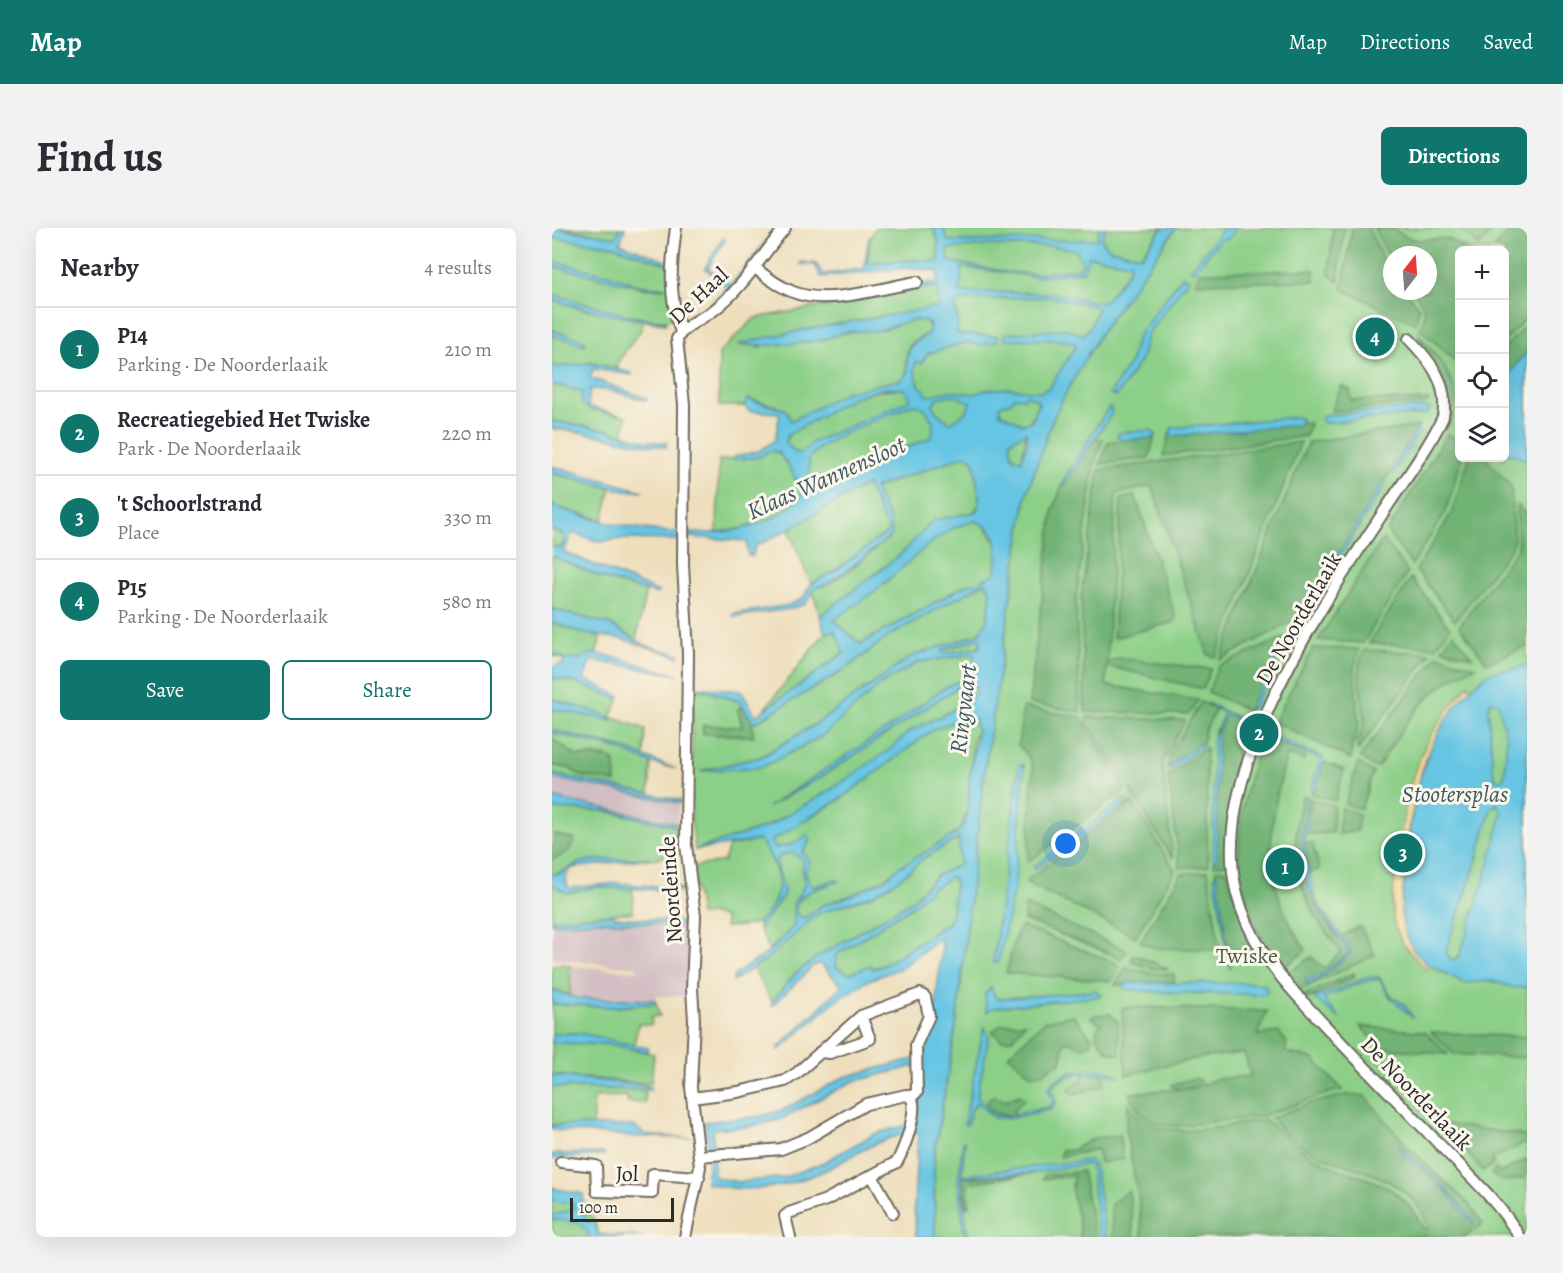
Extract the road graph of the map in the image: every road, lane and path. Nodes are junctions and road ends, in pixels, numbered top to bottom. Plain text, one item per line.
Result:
1 (676, 228) edge
2 (785, 228) edge
3 (754, 267) junction
4 (917, 282) dead end
5 (681, 332) junction
6 (1409, 339) dead end
7 (684, 404) joint
8 (861, 1016) junction
9 (820, 1052) junction
10 (911, 1097) junction
11 (692, 1098) junction
12 (708, 1156) junction
13 (561, 1162) dead end
14 (872, 1176) junction
15 (699, 1177) junction
16 (893, 1213) dead end
17 (685, 1237) edge
18 (790, 1237) edge
19 (1520, 1237) edge

1 - 5 street
2 - 3 street, De Haal
3 - 4 street
3 - 5 street, De Haal
5 - 7 street, De Haal
6 - 19 street, De Noorderlaaik
7 - 11 street, Noordeinde
8 - 9 street
8 - 9 street
8 - 10 street
9 - 11 street
10 - 12 street
10 - 14 street
11 - 12 street, Noordeinde
12 - 15 street, Noordeinde
13 - 15 street, Jol
14 - 16 street
14 - 18 street
15 - 17 street, Noordeinde

